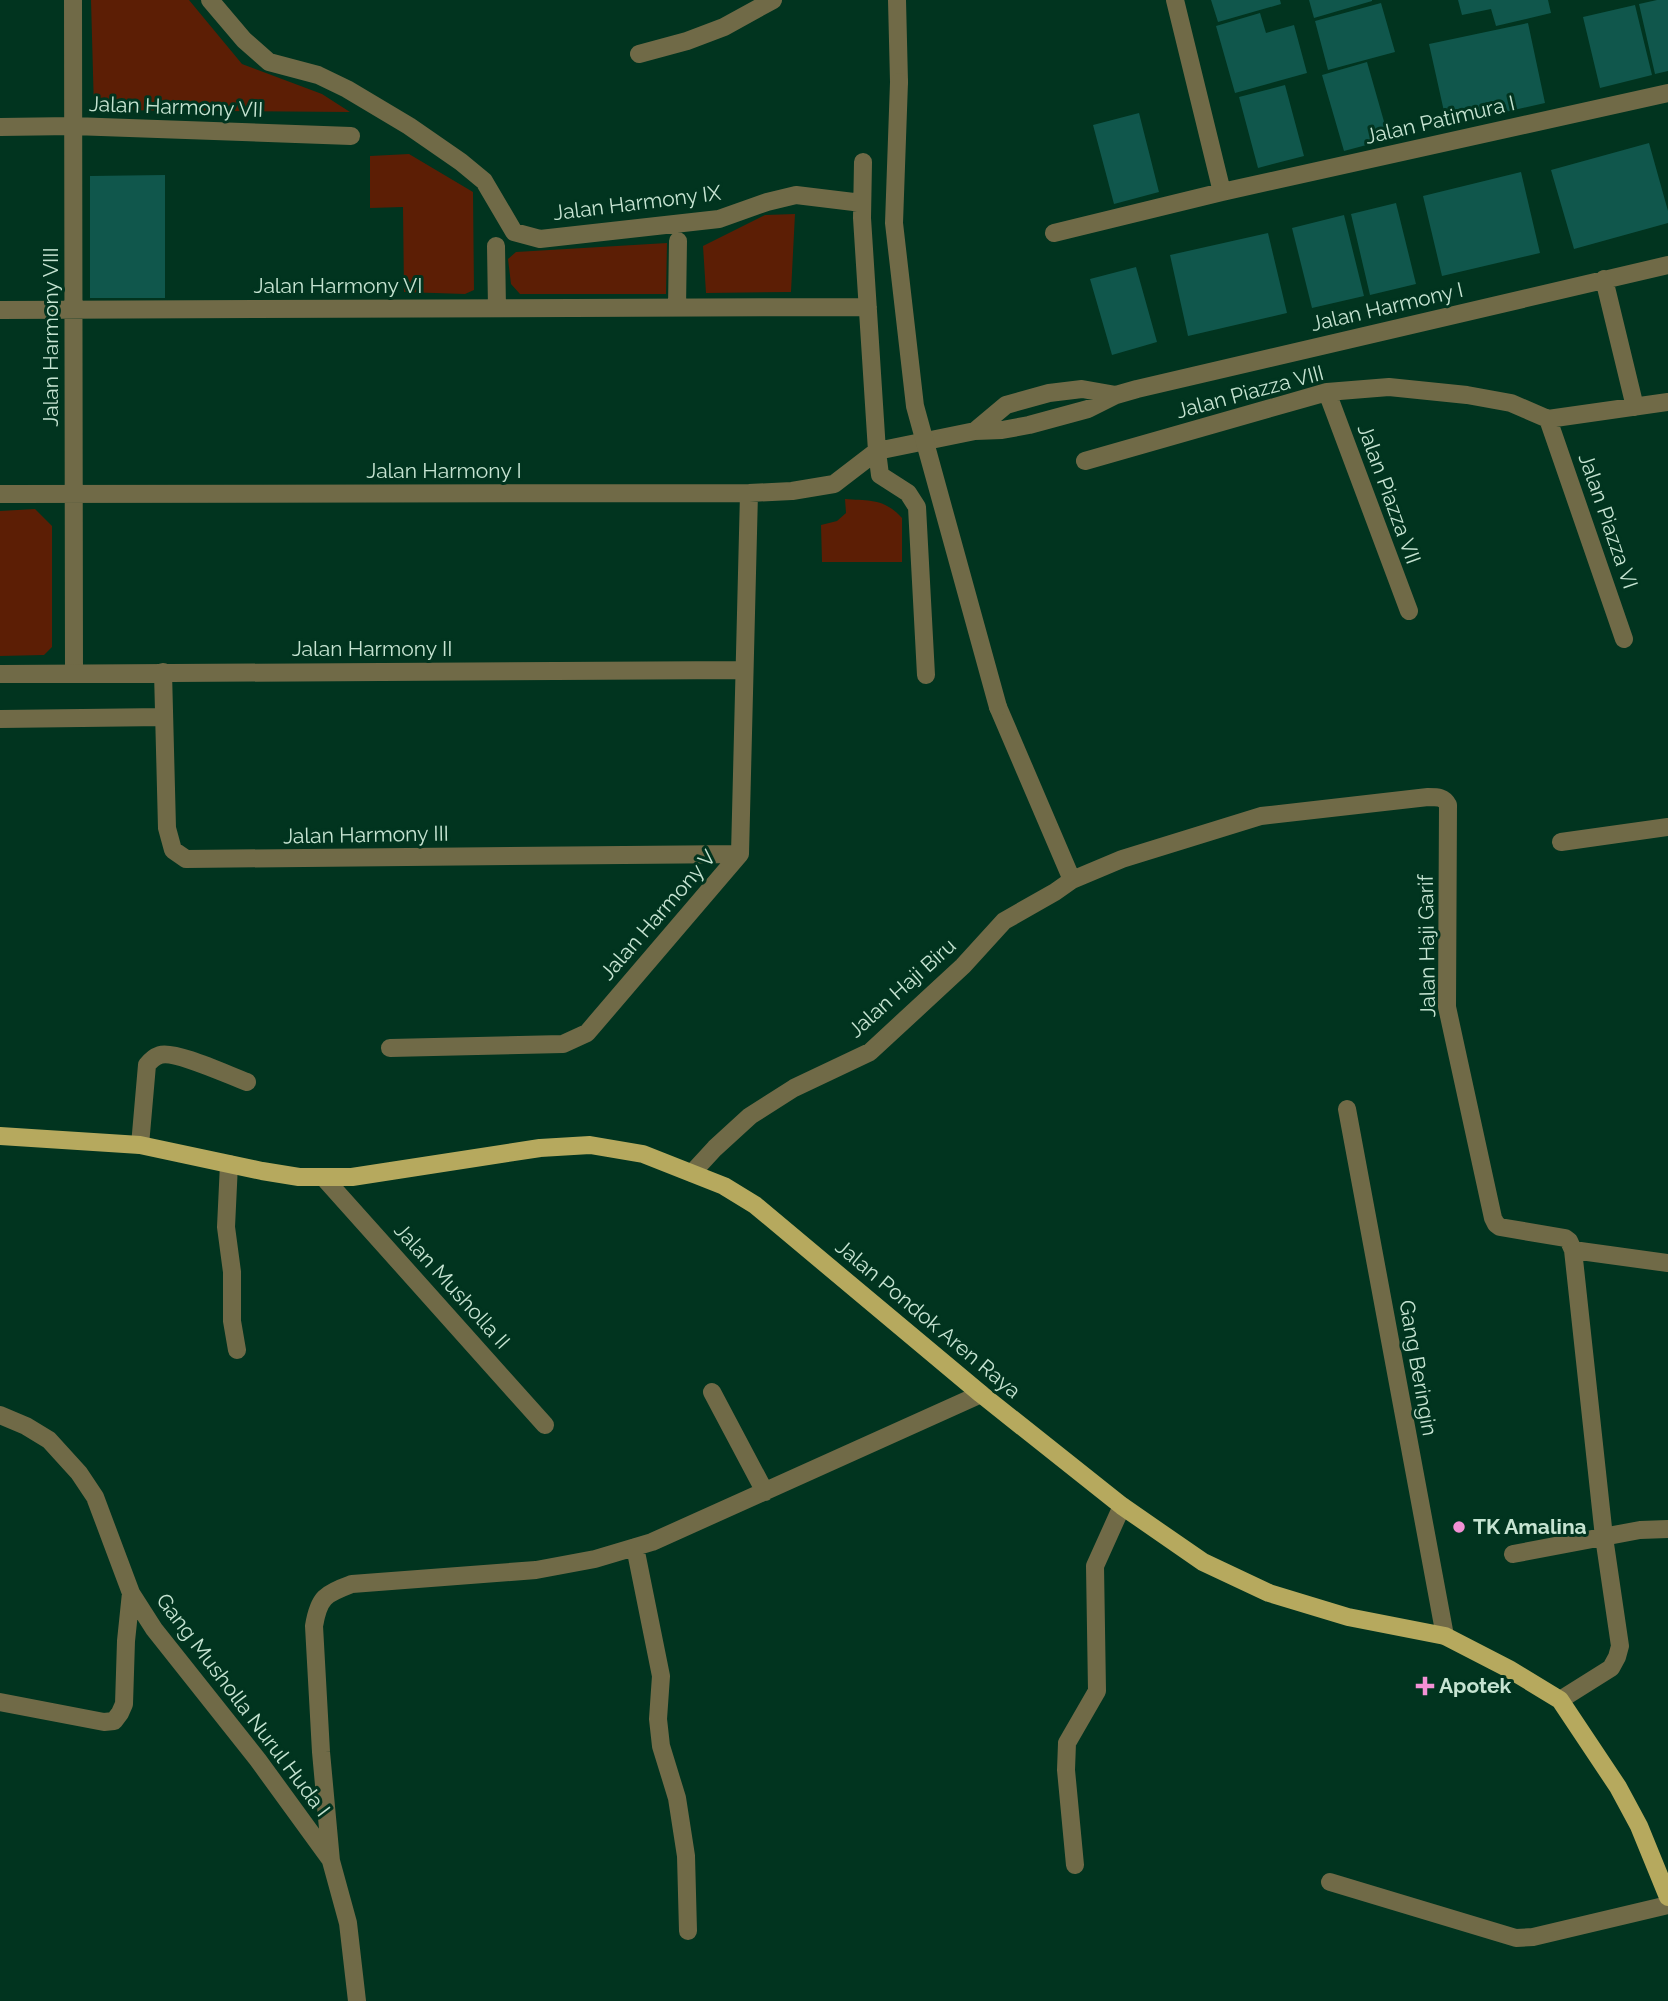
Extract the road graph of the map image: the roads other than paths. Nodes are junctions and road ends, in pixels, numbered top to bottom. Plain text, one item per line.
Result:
1 (73, 0) edge
2 (210, 0) edge
3 (773, 0) edge
4 (897, 0) edge
5 (1175, 0) edge
6 (639, 54) dead end
7 (1668, 93) edge
8 (0, 127) edge
9 (73, 127) junction
10 (351, 136) dead end
11 (863, 162) dead end
12 (1222, 192) junction
13 (862, 203) junction
14 (1054, 233) dead end
15 (678, 241) dead end
16 (496, 246) dead end
17 (1668, 265) edge
18 (1604, 279) junction
19 (868, 307) junction
20 (497, 309) junction
21 (677, 309) junction
22 (0, 310) edge
23 (73, 310) junction
24 (1327, 393) junction
25 (1116, 395) junction
26 (1668, 402) edge
27 (1635, 407) junction
28 (1548, 419) junction
29 (975, 431) junction
30 (877, 451) junction
31 (1085, 461) dead end
32 (0, 494) edge
33 (74, 494) junction
34 (749, 494) junction
35 (1409, 611) dead end
36 (1625, 639) dead end
37 (744, 670) junction
38 (163, 672) junction
39 (74, 673) junction
40 (0, 674) edge
41 (926, 676) dead end
42 (164, 717) junction
43 (0, 719) edge
44 (1668, 827) edge
45 (1561, 842) dead end
46 (740, 854) junction
47 (1072, 880) junction
48 (390, 1048) dead end
49 (247, 1082) dead end
50 (1347, 1109) dead end
51 (0, 1136) edge
52 (141, 1144) junction
53 (229, 1164) junction
54 (692, 1173) junction
55 (324, 1178) junction
56 (1573, 1250) junction
57 (1668, 1263) edge
58 (237, 1350) dead end
59 (712, 1392) dead end
60 (981, 1394) junction
61 (0, 1415) edge
62 (545, 1424) dead end
63 (765, 1492) junction
64 (1122, 1506) junction
65 (1668, 1529) edge
66 (1604, 1537) junction
67 (635, 1547) junction
68 (1513, 1555) dead end
69 (131, 1592) junction
70 (1445, 1636) junction
71 (1560, 1700) junction
72 (0, 1702) edge
73 (331, 1861) junction
74 (1075, 1865) dead end
75 (1331, 1882) dead end
76 (1668, 1897) edge
77 (1668, 1905) edge
78 (688, 1931) dead end
79 (358, 2001) edge

1 - 9 street, Jalan Harmony VIII
2 - 13 street, Jalan Harmony IX
3 - 6 street
4 - 47 street, bridge
5 - 12 street
7 - 12 street, Jalan Patimura I
8 - 9 street, Jalan Harmony VII
9 - 10 street, Jalan Harmony VII
9 - 23 street, Jalan Harmony VIII
11 - 13 street
12 - 14 street, Jalan Patimura I
13 - 19 street
15 - 21 street
16 - 20 street
17 - 18 street, Jalan Harmony I
18 - 25 street, Jalan Harmony I
18 - 27 street
19 - 21 street, Jalan Harmony VI
19 - 30 street
20 - 21 street, Jalan Harmony VI
20 - 23 street, Jalan Harmony VI
22 - 23 street, Jalan Harmony VI
23 - 33 street, Jalan Harmony VIII
24 - 28 street, Jalan Piazza VIII
24 - 31 street, Jalan Piazza VIII
24 - 35 street, Jalan Piazza VII
25 - 29 street, Jalan Harmony I
25 - 29 street, Jalan Harmony I
26 - 27 street
27 - 28 street
28 - 36 street, Jalan Piazza VI
29 - 30 street, Jalan Harmony I
30 - 34 street, Jalan Harmony I
30 - 41 street
32 - 33 street, Jalan Harmony I
33 - 34 street, Jalan Harmony I
33 - 39 street, Jalan Harmony VIII
34 - 37 street, Jalan Harmony V
37 - 38 street, Jalan Harmony II
37 - 46 street, Jalan Harmony V
38 - 39 street, Jalan Harmony II
38 - 42 street, Jalan Harmony III
39 - 40 street, Jalan Harmony II
42 - 43 street
42 - 46 street, Jalan Harmony III
44 - 45 street
46 - 48 street, Jalan Harmony V
47 - 54 street, Jalan Haji Biru
47 - 56 street, Jalan Haji Garif
49 - 52 street
50 - 70 street, Gang Beringin
51 - 52 main road, Jalan Pondok Aren Raya
52 - 53 main road, Jalan Pondok Aren Raya
53 - 55 main road, Jalan Pondok Aren Raya
53 - 58 street
54 - 55 main road, Jalan Pondok Aren Raya
54 - 60 main road, Jalan Pondok Aren Raya
55 - 62 street, Jalan Musholla II
56 - 57 street
56 - 66 street
59 - 63 street
60 - 63 street
60 - 64 main road, Jalan Pondok Aren Raya
61 - 69 street, Gang Musholla Nurul Huda I
63 - 67 street
64 - 70 main road, Jalan Pondok Aren Raya
64 - 74 street
65 - 66 street
66 - 68 street
66 - 71 street
67 - 73 street
67 - 78 street
69 - 72 street
69 - 73 street, Gang Musholla Nurul Huda I
70 - 71 main road, Jalan Pondok Aren Raya
71 - 76 main road, Jalan Pondok Aren Raya
73 - 79 street
75 - 77 street

